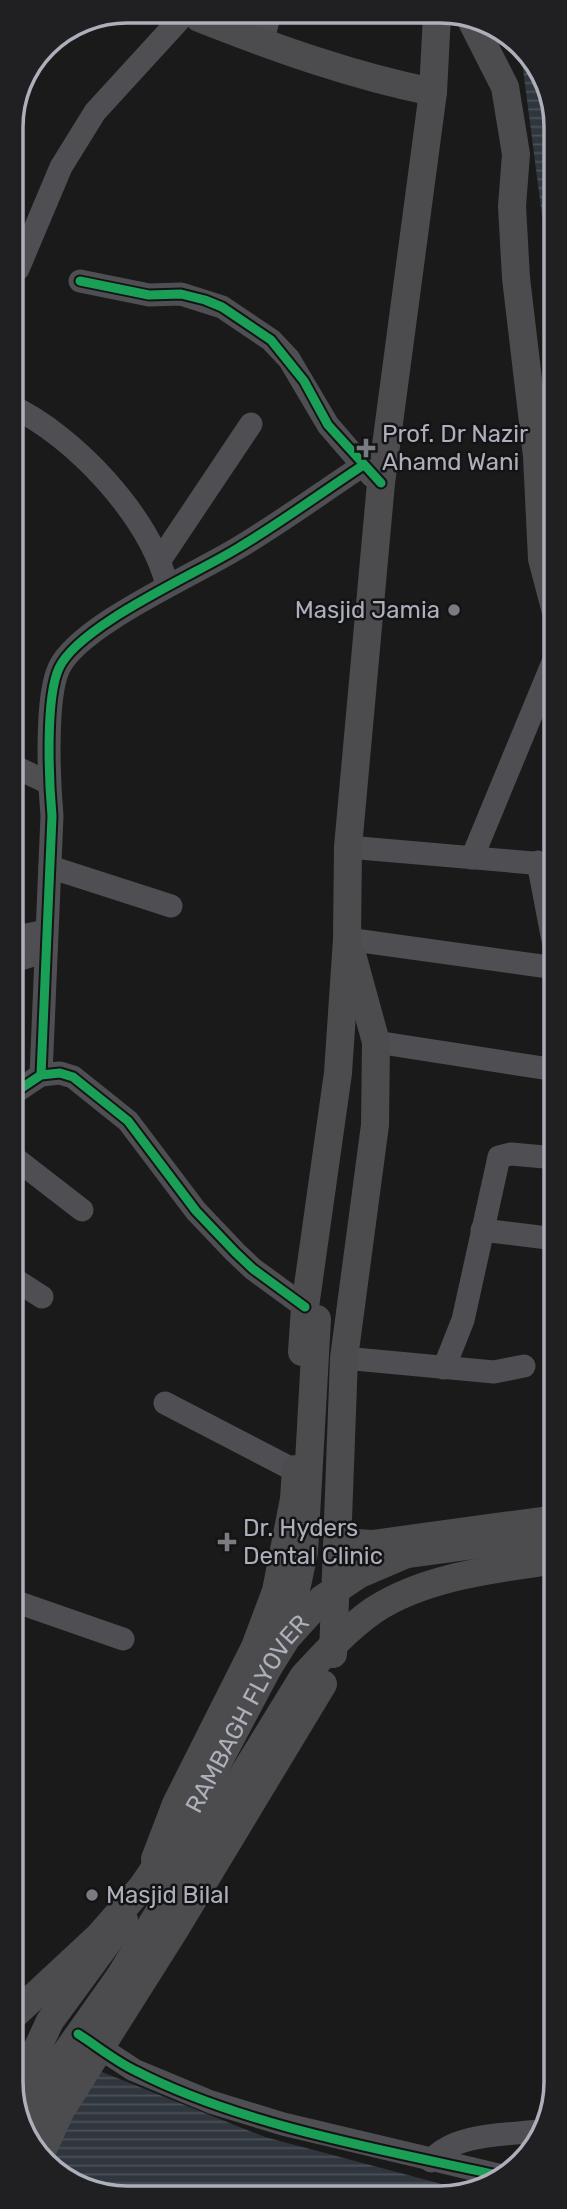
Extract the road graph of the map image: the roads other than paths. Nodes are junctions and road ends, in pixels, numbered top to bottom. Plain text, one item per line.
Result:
1 (176, 23) edge
2 (226, 23) edge
3 (437, 23) edge
4 (476, 29) edge
5 (265, 30) edge
6 (433, 92) junction
7 (23, 257) edge
8 (80, 281) dead end
9 (23, 412) edge
10 (251, 424) dead end
11 (371, 474) junction
12 (160, 560) junction
13 (544, 567) edge
14 (167, 585) junction
15 (544, 684) edge
16 (23, 771) edge
17 (49, 783) junction
18 (348, 847) junction
19 (472, 858) junction
20 (544, 864) edge
21 (50, 867) junction
22 (171, 906) dead end
23 (23, 938) edge
24 (347, 939) junction
25 (46, 941) junction
26 (23, 955) edge
27 (544, 966) edge
28 (376, 1042) junction
29 (544, 1068) edge
30 (41, 1075) junction
31 (23, 1088) edge
32 (544, 1157) edge
33 (23, 1164) edge
34 (82, 1210) dead end
35 (482, 1230) junction
36 (544, 1238) edge
37 (23, 1285) edge
38 (42, 1297) dead end
39 (311, 1313) junction
40 (344, 1358) junction
41 (524, 1366) dead end
42 (444, 1368) junction
43 (165, 1403) dead end
44 (342, 1437) junction
45 (298, 1439) junction
46 (296, 1471) junction
47 (544, 1513) edge
48 (544, 1521) edge
49 (544, 1535) edge
50 (339, 1537) junction
51 (544, 1562) edge
52 (23, 1604) edge
53 (123, 1639) dead end
54 (286, 1639) junction
55 (334, 1643) junction
56 (23, 2007) edge
57 (23, 2015) edge
58 (44, 2032) junction
59 (71, 2044) junction
60 (23, 2079) edge
61 (33, 2125) edge
62 (530, 2134) edge
63 (45, 2146) edge
64 (431, 2161) junction
65 (489, 2173) edge

1 - 7 street
2 - 5 main road
3 - 6 main road
4 - 13 main road
5 - 6 main road
6 - 11 main road
8 - 11 street
9 - 12 street
10 - 12 street
11 - 14 street
11 - 18 main road
12 - 14 street
14 - 17 street
15 - 19 street
16 - 17 street
17 - 21 street
18 - 19 street
18 - 24 main road
19 - 20 street
21 - 22 street
21 - 25 street
23 - 25 street
24 - 27 street
24 - 28 main road, RAMBAGH FLYOVER
24 - 39 main road
25 - 26 street
25 - 30 street
28 - 29 street
28 - 40 main road, RAMBAGH FLYOVER
30 - 31 street
30 - 39 street
32 - 35 street
33 - 34 street
35 - 36 street
35 - 42 street
37 - 38 street
39 - 45 main road
39 - 54 main road, bridge
40 - 42 street
40 - 44 main road, RAMBAGH FLYOVER
41 - 42 street
43 - 46 street
44 - 45 main road
44 - 50 main road, RAMBAGH FLYOVER
45 - 46 main road
46 - 58 main road
47 - 50 main road
48 - 50 main road
49 - 54 main road, RAMBAGH FLYOVER, bridge
50 - 55 main road, RAMBAGH FLYOVER
51 - 55 main road
52 - 53 street
54 - 56 main road, RAMBAGH FLYOVER, bridge
55 - 59 main road
55 - 63 main road, RAMBAGH FLYOVER, bridge
57 - 58 street
58 - 60 main road
59 - 61 main road
59 - 64 street
62 - 64 street
64 - 65 street

